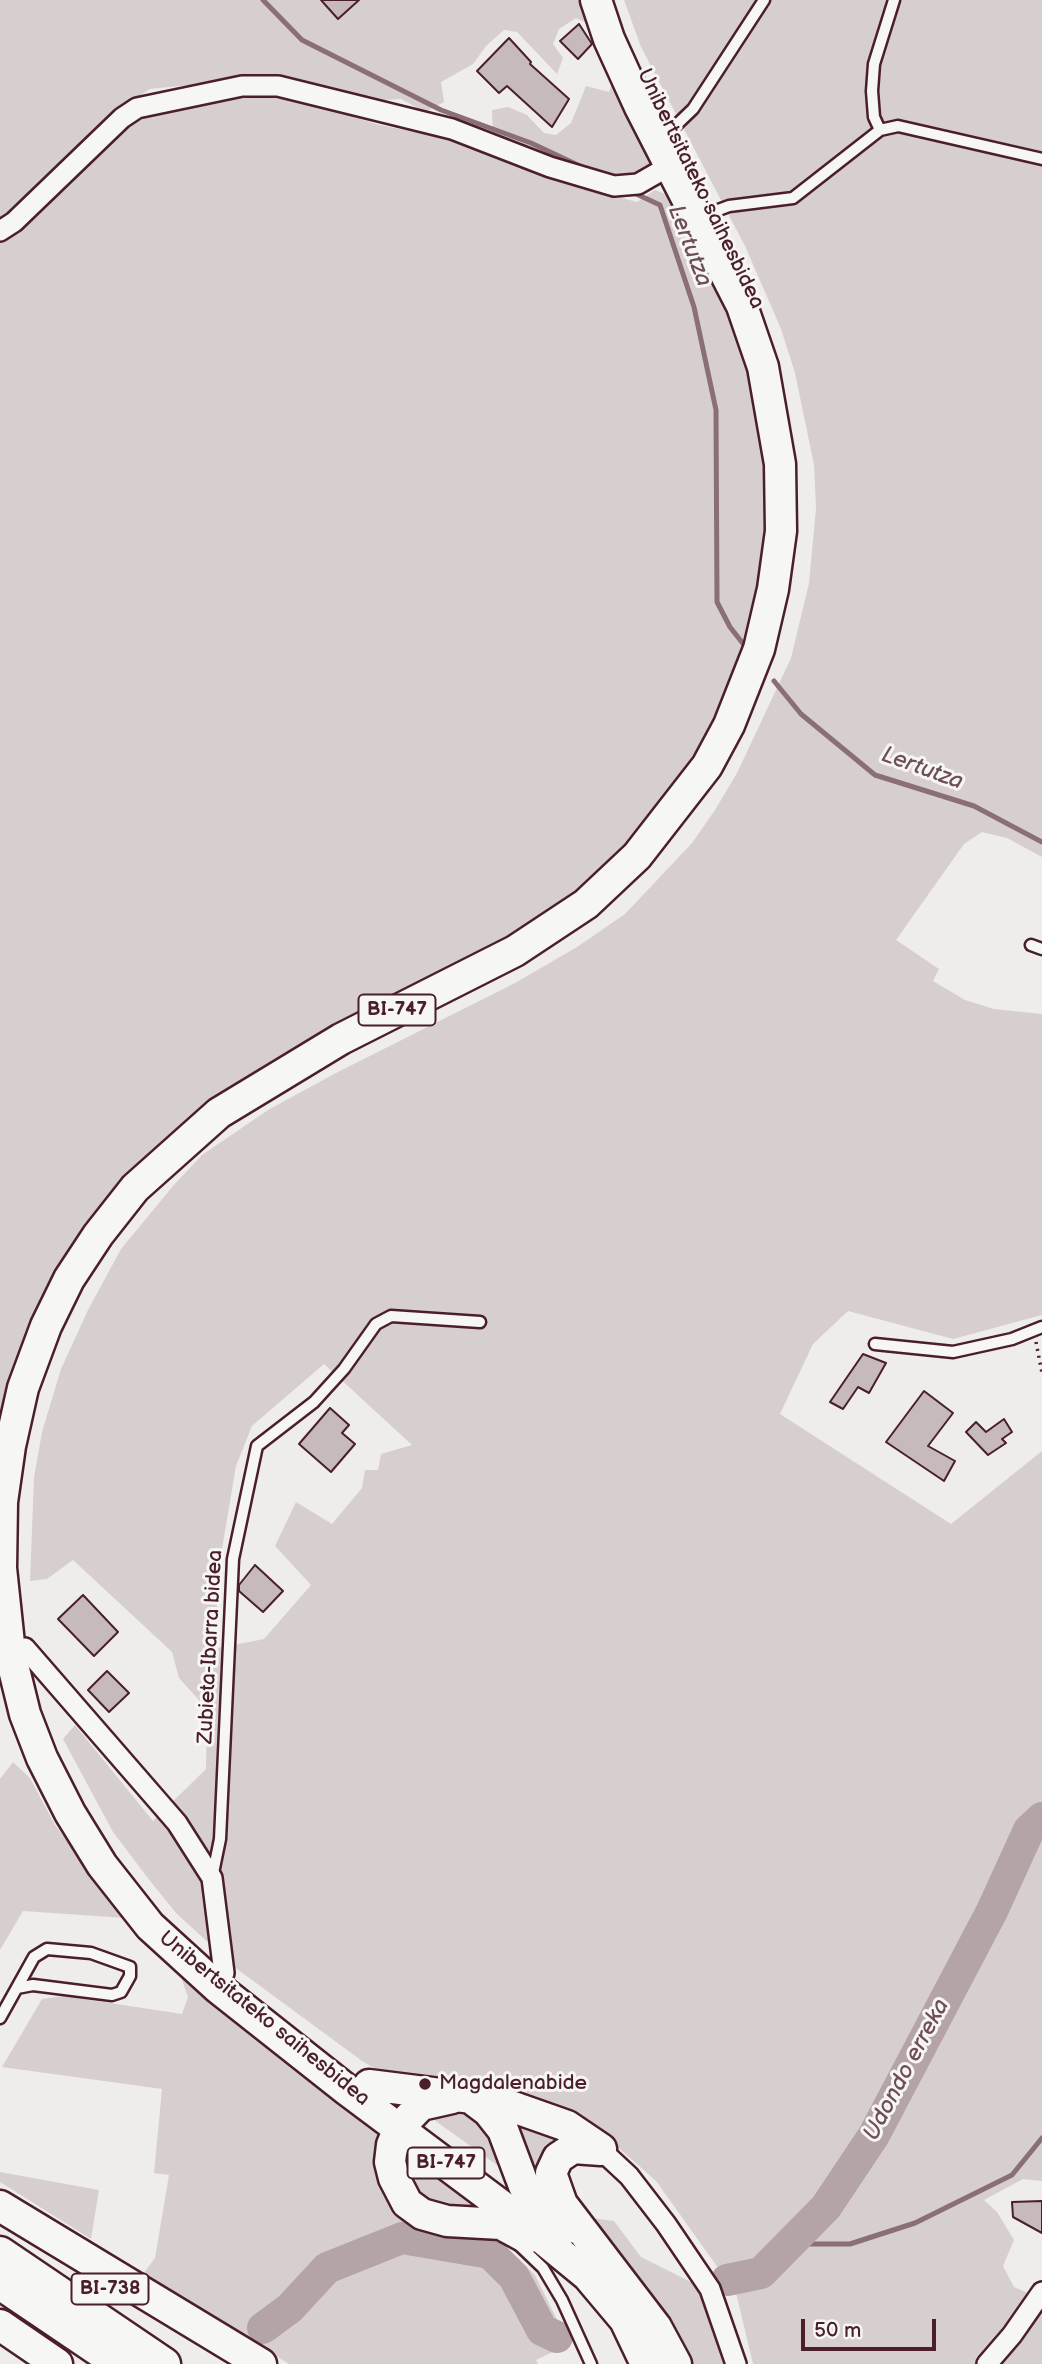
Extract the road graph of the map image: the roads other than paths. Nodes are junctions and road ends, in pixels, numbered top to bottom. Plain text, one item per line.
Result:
1 (596, 0) edge
2 (614, 0) edge
3 (764, 0) edge
4 (894, 0) edge
5 (880, 130) junction
6 (670, 131) junction
7 (1042, 159) edge
8 (671, 165) junction
9 (713, 212) junction
10 (0, 231) edge
11 (1031, 945) dead end
12 (1042, 948) edge
13 (480, 1322) dead end
14 (1038, 1330) edge
15 (875, 1344) dead end
16 (3, 1622) edge
17 (25, 1648) junction
18 (212, 1878) junction
19 (224, 1973) junction
20 (17, 1988) junction
21 (0, 2018) edge
22 (369, 2085) junction
23 (462, 2099) junction
24 (404, 2121) junction
25 (601, 2150) junction
26 (0, 2206) edge
27 (0, 2212) edge
28 (472, 2220) junction
29 (0, 2253) edge
30 (561, 2253) junction
31 (606, 2260) junction
32 (0, 2283) edge
33 (1042, 2292) edge
34 (0, 2325) edge
35 (656, 2327) junction
36 (0, 2346) edge
37 (23, 2364) edge
38 (57, 2364) edge
39 (120, 2364) edge
40 (164, 2364) edge
41 (220, 2364) edge
42 (261, 2364) edge
43 (591, 2364) edge
44 (646, 2364) edge
45 (676, 2364) edge
46 (736, 2364) edge
47 (987, 2364) edge

1 - 8 main road, Unibertsitateko saihesbidea / BI-747
2 - 6 main road, Unibertsitateko saihesbidea / BI-747
3 - 6 lane
4 - 5 lane
5 - 7 lane
5 - 9 lane
6 - 9 main road, Unibertsitateko saihesbidea / BI-747
8 - 10 street
8 - 16 main road, Unibertsitateko saihesbidea / BI-747
9 - 17 main road, Unibertsitateko saihesbidea / BI-747
11 - 12 lane
13 - 18 lane, Zubieta-Ibarra bidea
14 - 15 lane
16 - 24 main road, Unibertsitateko saihesbidea / BI-747
17 - 18 street
17 - 19 main road, Unibertsitateko saihesbidea / BI-747
18 - 19 street
19 - 22 main road, Unibertsitateko saihesbidea / BI-747
20 - 20 lane
20 - 21 lane
22 - 23 main road
22 - 24 main road, Unibertsitateko saihesbidea / BI-747
23 - 24 main road
23 - 25 main road
23 - 31 main road
24 - 28 main road
24 - 30 main road, Unibertsitateko saihesbidea / BI-747
24 - 35 main road, Unibertsitateko saihesbidea / BI-747
25 - 31 main road
25 - 46 street
26 - 42 main road
27 - 41 main road, BI-738
28 - 30 main road
28 - 43 lane
29 - 40 highway
30 - 44 main road, Unibertsitateko saihesbidea / BI-747
31 - 35 main road
32 - 39 highway
33 - 47 street
34 - 38 main road
35 - 45 main road, BI-747
36 - 37 main road

